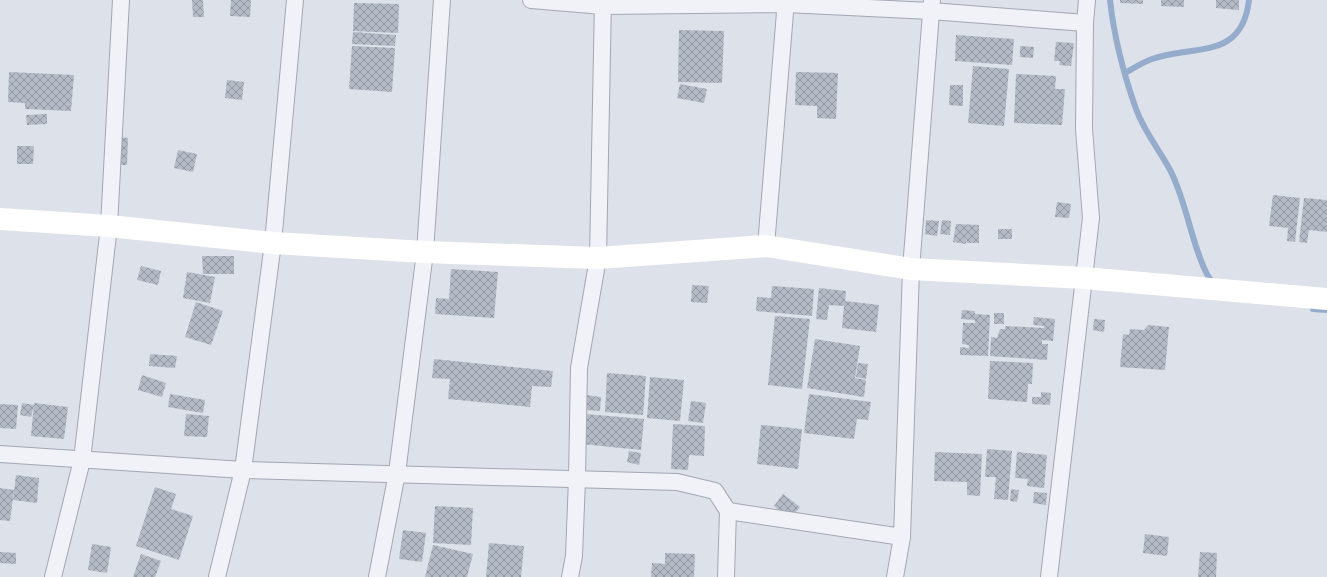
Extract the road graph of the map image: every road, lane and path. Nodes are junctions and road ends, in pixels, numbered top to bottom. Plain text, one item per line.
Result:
1 (121, 0) edge
2 (295, 0) edge
3 (442, 0) edge
4 (531, 0) edge
5 (1087, 0) edge
6 (786, 2) edge
7 (603, 3) edge
8 (931, 6) edge
9 (1085, 24) junction
10 (0, 219) edge
11 (109, 226) junction
12 (273, 243) junction
13 (766, 246) junction
14 (425, 252) junction
15 (598, 258) junction
16 (911, 269) junction
17 (1084, 278) junction
18 (1327, 299) edge
19 (0, 454) edge
20 (82, 460) junction
21 (243, 470) junction
22 (398, 473) junction
23 (577, 479) junction
24 (728, 511) junction
25 (902, 537) junction
26 (53, 577) edge
27 (217, 577) edge
28 (377, 577) edge
29 (570, 577) edge
30 (726, 577) edge
31 (895, 577) edge
32 (1048, 577) edge

1 - 11 street
2 - 12 street
3 - 14 street
4 - 7 street
5 - 9 street
6 - 7 street
6 - 8 street
6 - 13 street
7 - 15 street
8 - 9 street
8 - 16 street
9 - 17 street
10 - 11 street
11 - 12 street
11 - 20 street
12 - 14 street
12 - 21 street
13 - 15 street
13 - 16 street
14 - 15 street
14 - 22 street
15 - 23 street
16 - 17 street
16 - 25 street
17 - 18 street
17 - 32 street
19 - 20 street
20 - 21 street
20 - 26 street
21 - 22 street
21 - 27 street
22 - 23 street
22 - 28 street
23 - 24 street
23 - 29 street
24 - 25 street
24 - 30 street
25 - 31 street

